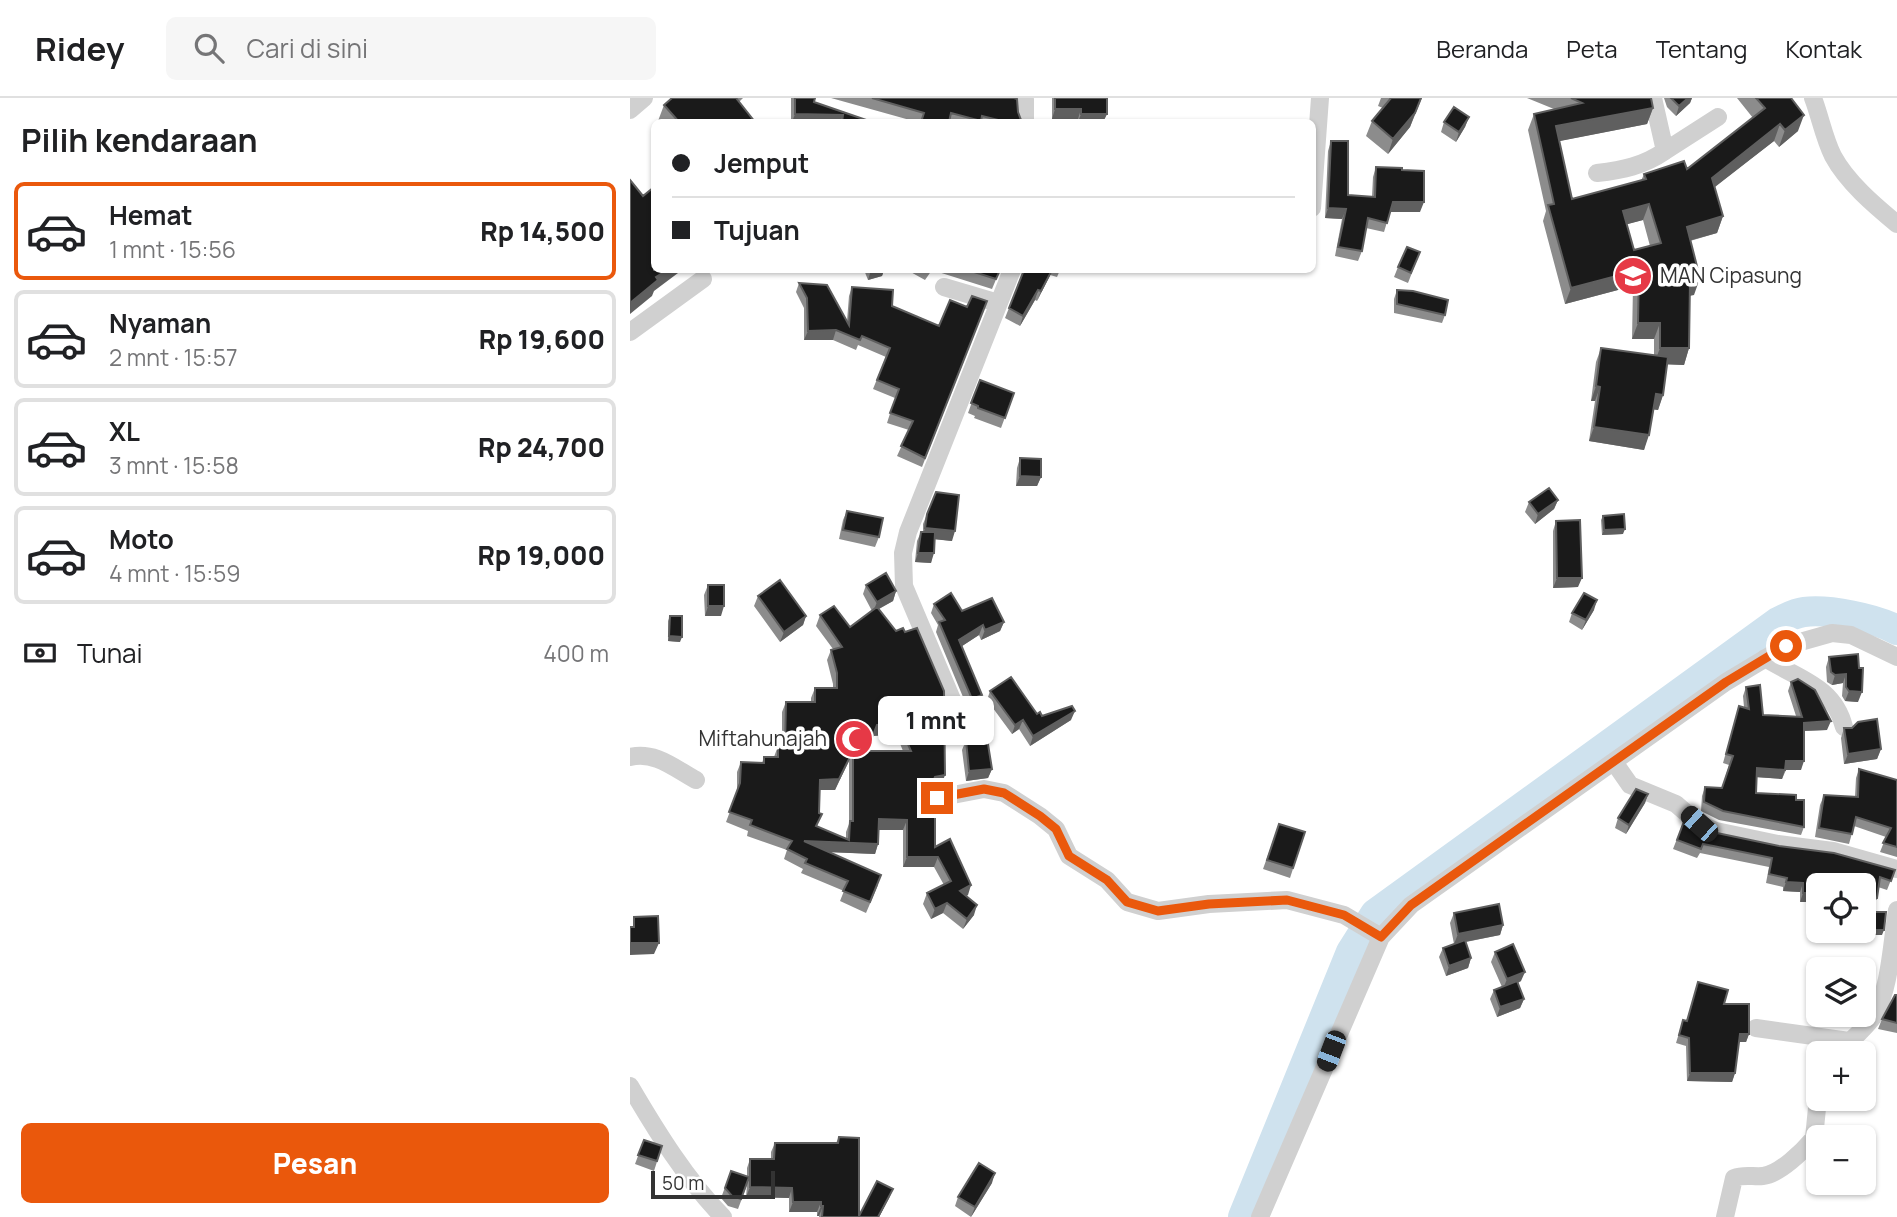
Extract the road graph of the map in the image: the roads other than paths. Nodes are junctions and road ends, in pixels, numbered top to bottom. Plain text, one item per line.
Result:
1 (644, 98) edge
2 (1022, 98) edge
3 (1320, 98) edge
4 (1653, 98) edge
5 (1813, 98) edge
6 (630, 110) edge
7 (1717, 117) dead end
8 (1025, 119) edge
9 (1665, 151) junction
10 (1316, 153) edge
11 (1597, 173) dead end
12 (1897, 224) edge
13 (1011, 273) edge
14 (703, 279) dead end
15 (944, 287) dead end
16 (998, 303) junction
17 (630, 332) edge
18 (1897, 657) edge
19 (1765, 658) junction
20 (1844, 727) edge
21 (974, 742) edge
22 (630, 757) edge
23 (1614, 762) junction
24 (696, 780) dead end
25 (937, 798) edge
26 (1897, 869) edge
27 (1897, 910) edge
28 (1378, 935) junction
29 (1756, 1028) dead end
30 (1816, 1041) edge
31 (1850, 1041) edge
32 (630, 1086) edge
33 (1817, 1111) edge
34 (723, 1217) edge
35 (1260, 1217) edge
36 (1725, 1217) edge

1 - 6 street
2 - 8 street
3 - 10 street
4 - 9 street
5 - 12 street
7 - 9 street
9 - 11 street
13 - 16 street
14 - 17 street
15 - 16 street
16 - 21 street
18 - 19 street
19 - 20 street
19 - 23 street
22 - 24 street
23 - 26 street
23 - 28 street
25 - 28 street
27 - 31 street
28 - 35 street
29 - 30 street
32 - 34 street
33 - 36 street

